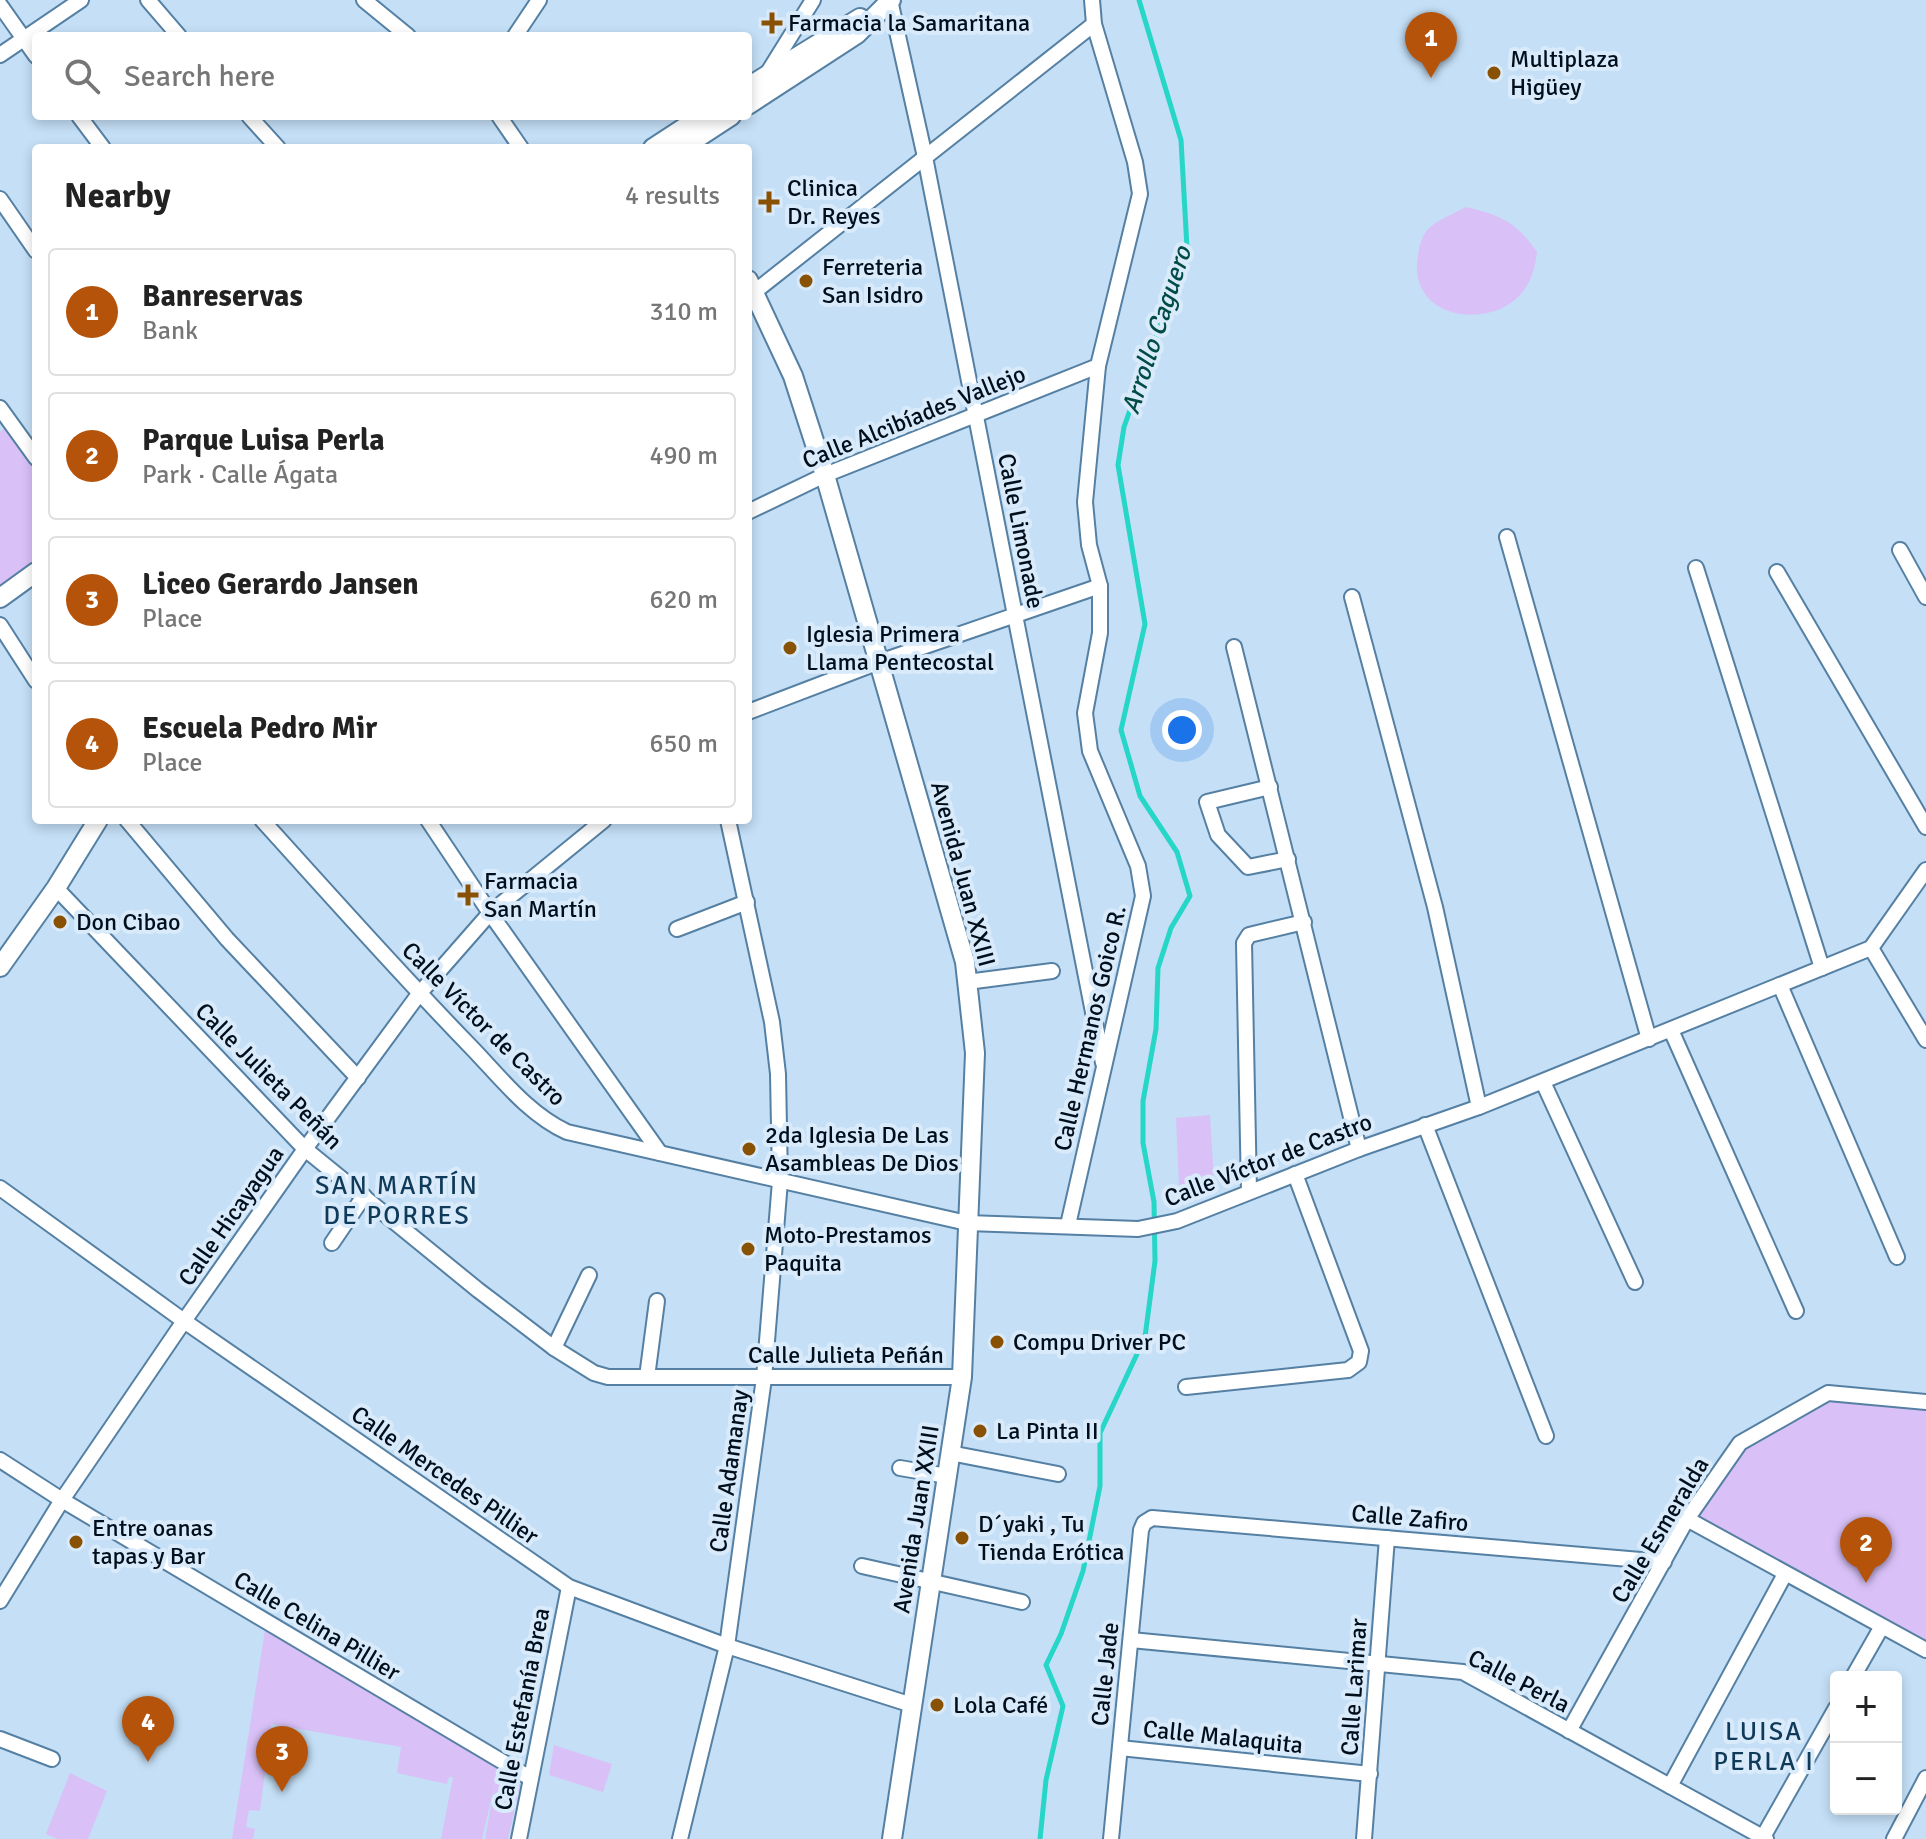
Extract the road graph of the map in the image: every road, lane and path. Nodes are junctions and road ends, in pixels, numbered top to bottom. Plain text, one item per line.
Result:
1 (81, 0) edge
2 (148, 0) edge
3 (364, 0) edge
4 (539, 0) edge
5 (813, 0) edge
6 (890, 0) edge
7 (1092, 0) edge
8 (0, 5) edge
9 (1094, 24) junction
10 (32, 32) edge
11 (32, 32) edge
12 (176, 32) edge
13 (403, 32) edge
14 (518, 32) edge
15 (23, 38) junction
16 (32, 50) edge
17 (0, 55) edge
18 (767, 75) junction
19 (752, 84) edge
20 (752, 102) edge
21 (82, 120) edge
22 (253, 120) edge
23 (502, 120) edge
24 (699, 120) edge
25 (724, 120) edge
26 (100, 144) edge
27 (274, 144) edge
28 (518, 144) edge
29 (682, 144) edge
30 (925, 157) junction
31 (0, 199) edge
32 (32, 245) edge
33 (752, 288) edge
34 (752, 294) edge
35 (1098, 366) junction
36 (0, 408) edge
37 (975, 415) junction
38 (32, 452) edge
39 (825, 475) junction
40 (752, 510) edge
41 (1507, 537) dead end
42 (1900, 550) dead end
43 (1696, 568) dead end
44 (1777, 572) dead end
45 (32, 575) edge
46 (1100, 586) junction
47 (1352, 597) dead end
48 (1926, 597) edge
49 (0, 598) edge
50 (1015, 615) junction
51 (0, 625) edge
52 (1234, 647) dead end
53 (879, 662) junction
54 (32, 675) edge
55 (752, 710) edge
56 (1270, 787) junction
57 (96, 824) edge
58 (130, 824) edge
59 (266, 824) edge
60 (431, 824) edge
61 (597, 824) edge
62 (729, 824) edge
63 (1926, 827) edge
64 (1288, 859) junction
65 (1926, 870) edge
66 (56, 888) junction
67 (747, 902) junction
68 (490, 913) junction
69 (1304, 922) junction
70 (677, 929) dead end
71 (1871, 948) junction
72 (0, 967) edge
73 (1822, 968) junction
74 (1052, 971) dead end
75 (967, 982) junction
76 (1780, 985) junction
77 (419, 994) junction
78 (1671, 1030) junction
79 (1649, 1039) junction
80 (1926, 1040) edge
81 (1104, 1070) junction
82 (358, 1078) junction
83 (1543, 1082) junction
84 (1479, 1107) junction
85 (1425, 1125) junction
86 (305, 1149) junction
87 (1359, 1149) junction
88 (660, 1153) junction
89 (1295, 1174) junction
90 (780, 1181) junction
91 (0, 1188) edge
92 (1249, 1192) junction
93 (364, 1196) junction
94 (967, 1223) junction
95 (1068, 1225) junction
96 (332, 1243) dead end
97 (1897, 1257) dead end
98 (589, 1275) dead end
99 (1635, 1282) dead end
100 (657, 1301) dead end
101 (1796, 1311) dead end
102 (184, 1321) junction
103 (554, 1348) junction
104 (647, 1377) junction
105 (962, 1377) junction
106 (764, 1378) junction
107 (1186, 1387) dead end
108 (1926, 1402) edge
109 (1546, 1436) dead end
110 (950, 1453) junction
111 (0, 1460) edge
112 (900, 1468) dead end
113 (1058, 1474) dead end
114 (947, 1476) junction
115 (62, 1500) junction
116 (1152, 1518) joint
117 (1687, 1519) junction
118 (1387, 1538) junction
119 (1664, 1562) junction
120 (862, 1566) dead end
121 (1785, 1574) junction
122 (930, 1583) junction
123 (569, 1587) junction
124 (0, 1601) edge
125 (1022, 1602) dead end
126 (1881, 1628) junction
127 (1131, 1640) junction
128 (727, 1646) junction
129 (1926, 1650) edge
130 (1378, 1663) junction
131 (1856, 1671) edge
132 (912, 1705) junction
133 (1830, 1719) edge
134 (1569, 1731) junction
135 (0, 1739) edge
136 (1120, 1748) junction
137 (52, 1759) dead end
138 (1370, 1774) junction
139 (530, 1778) junction
140 (1926, 1778) edge
141 (1670, 1786) junction
142 (1765, 1838) edge
143 (519, 1839) edge
144 (680, 1839) edge
145 (892, 1839) edge
146 (1111, 1839) edge
147 (1364, 1839) edge
148 (1894, 1839) edge

1 - 10 street
2 - 12 street
3 - 13 street
4 - 14 street
5 - 18 street
6 - 18 main road
6 - 20 main road
6 - 30 street, Calle Limonade
7 - 9 street, Calle Hermanos Goico R.
8 - 15 street
9 - 30 street
9 - 35 street, Calle Hermanos Goico R.
11 - 15 street
15 - 16 street
15 - 17 street
18 - 19 main road
21 - 26 street
22 - 27 street
23 - 28 street
24 - 29 main road
25 - 29 main road
30 - 33 street
30 - 37 street, Calle Limonade
31 - 32 street
34 - 39 main road, Avenida Juan XXIII
35 - 37 street, Calle Alcibíades Vallejo
35 - 46 street, Calle Hermanos Goico R.
36 - 38 street
37 - 39 street, Calle Alcibíades Vallejo
37 - 50 street, Calle Limonade
39 - 40 street, Calle Alcibíades Vallejo
39 - 53 main road, Avenida Juan XXIII
41 - 79 street
42 - 48 street
43 - 73 street
44 - 63 street
45 - 49 main road
46 - 50 street
46 - 81 street, Calle Hermanos Goico R.
47 - 84 street
50 - 53 street
50 - 81 street, Calle Limonade
51 - 54 street
52 - 56 street
53 - 55 street
53 - 75 main road, Avenida Juan XXIII
56 - 64 street
56 - 64 street
57 - 66 main road
58 - 82 street
59 - 77 street, Calle Víctor de Castro
60 - 68 street
61 - 68 street, Calle Hicayagua
62 - 67 street, Calle Adamanay
64 - 69 street
65 - 71 street
66 - 72 main road
66 - 86 street, Calle Julieta Peñán
67 - 70 street
67 - 90 street, Calle Adamanay
68 - 77 street, Calle Hicayagua
68 - 88 street
69 - 87 street
69 - 92 street
71 - 73 street, Calle Víctor de Castro
71 - 80 street
73 - 76 street, Calle Víctor de Castro
74 - 75 street
75 - 94 main road, Avenida Juan XXIII
76 - 78 street, Calle Víctor de Castro
76 - 97 street
77 - 82 street, Calle Hicayagua
77 - 88 street, Calle Víctor de Castro
78 - 79 street, Calle Víctor de Castro
78 - 101 street
79 - 83 street, Calle Víctor de Castro
81 - 95 street, Calle Hermanos Goico R.
82 - 86 street, Calle Hicayagua
83 - 84 street, Calle Víctor de Castro
83 - 99 street
84 - 85 street, Calle Víctor de Castro
85 - 87 street, Calle Víctor de Castro
85 - 109 street
86 - 93 street, Calle Julieta Peñán
86 - 102 street, Calle Hicayagua
87 - 89 street, Calle Víctor de Castro
88 - 90 street, Calle Víctor de Castro
89 - 92 street, Calle Víctor de Castro
89 - 107 street
90 - 94 street, Calle Víctor de Castro
90 - 106 street, Calle Adamanay
91 - 102 street, Calle Mercedes Pillier
92 - 95 street, Calle Víctor de Castro
93 - 96 street
93 - 103 street, Calle Julieta Peñán
94 - 95 street, Calle Víctor de Castro
94 - 105 main road, Avenida Juan XXIII
98 - 103 street
100 - 104 street
102 - 115 street, Calle Hicayagua
102 - 123 street, Calle Mercedes Pillier
103 - 104 street, Calle Julieta Peñán
104 - 106 street, Calle Julieta Peñán
105 - 106 street, Calle Julieta Peñán
105 - 110 main road, Avenida Juan XXIII
106 - 128 street, Calle Adamanay
108 - 117 street, Calle Esmeralda
110 - 113 street
110 - 114 main road, Avenida Juan XXIII
111 - 115 street, Calle Celina Pillier
112 - 114 street
114 - 122 main road, Avenida Juan XXIII
115 - 124 street, Calle Hicayagua
115 - 139 street, Calle Celina Pillier
116 - 118 street, Calle Zafiro
116 - 127 street, Calle Jade
117 - 119 street, Calle Esmeralda
117 - 121 street
118 - 119 street, Calle Zafiro
118 - 130 street, Calle Larimar
119 - 134 street, Calle Esmeralda
120 - 122 street
121 - 126 street
121 - 141 street
122 - 125 street
122 - 132 main road, Avenida Juan XXIII
123 - 128 street, Calle Mercedes Pillier
123 - 139 street, Calle Estefanía Brea
126 - 129 street
126 - 131 street
127 - 130 street, Calle Perla
127 - 136 street, Calle Jade
128 - 132 street, Calle Mercedes Pillier
128 - 144 street, Calle Adamanay
130 - 134 street, Calle Perla
130 - 138 street, Calle Larimar
132 - 145 main road, Avenida Juan XXIII
133 - 142 street
134 - 141 street, Calle Perla
135 - 137 street
136 - 138 street, Calle Malaquita
136 - 146 street, Calle Jade
138 - 147 street, Calle Larimar
139 - 143 street, Calle Estefanía Brea
140 - 148 street
141 - 142 street, Calle Perla

